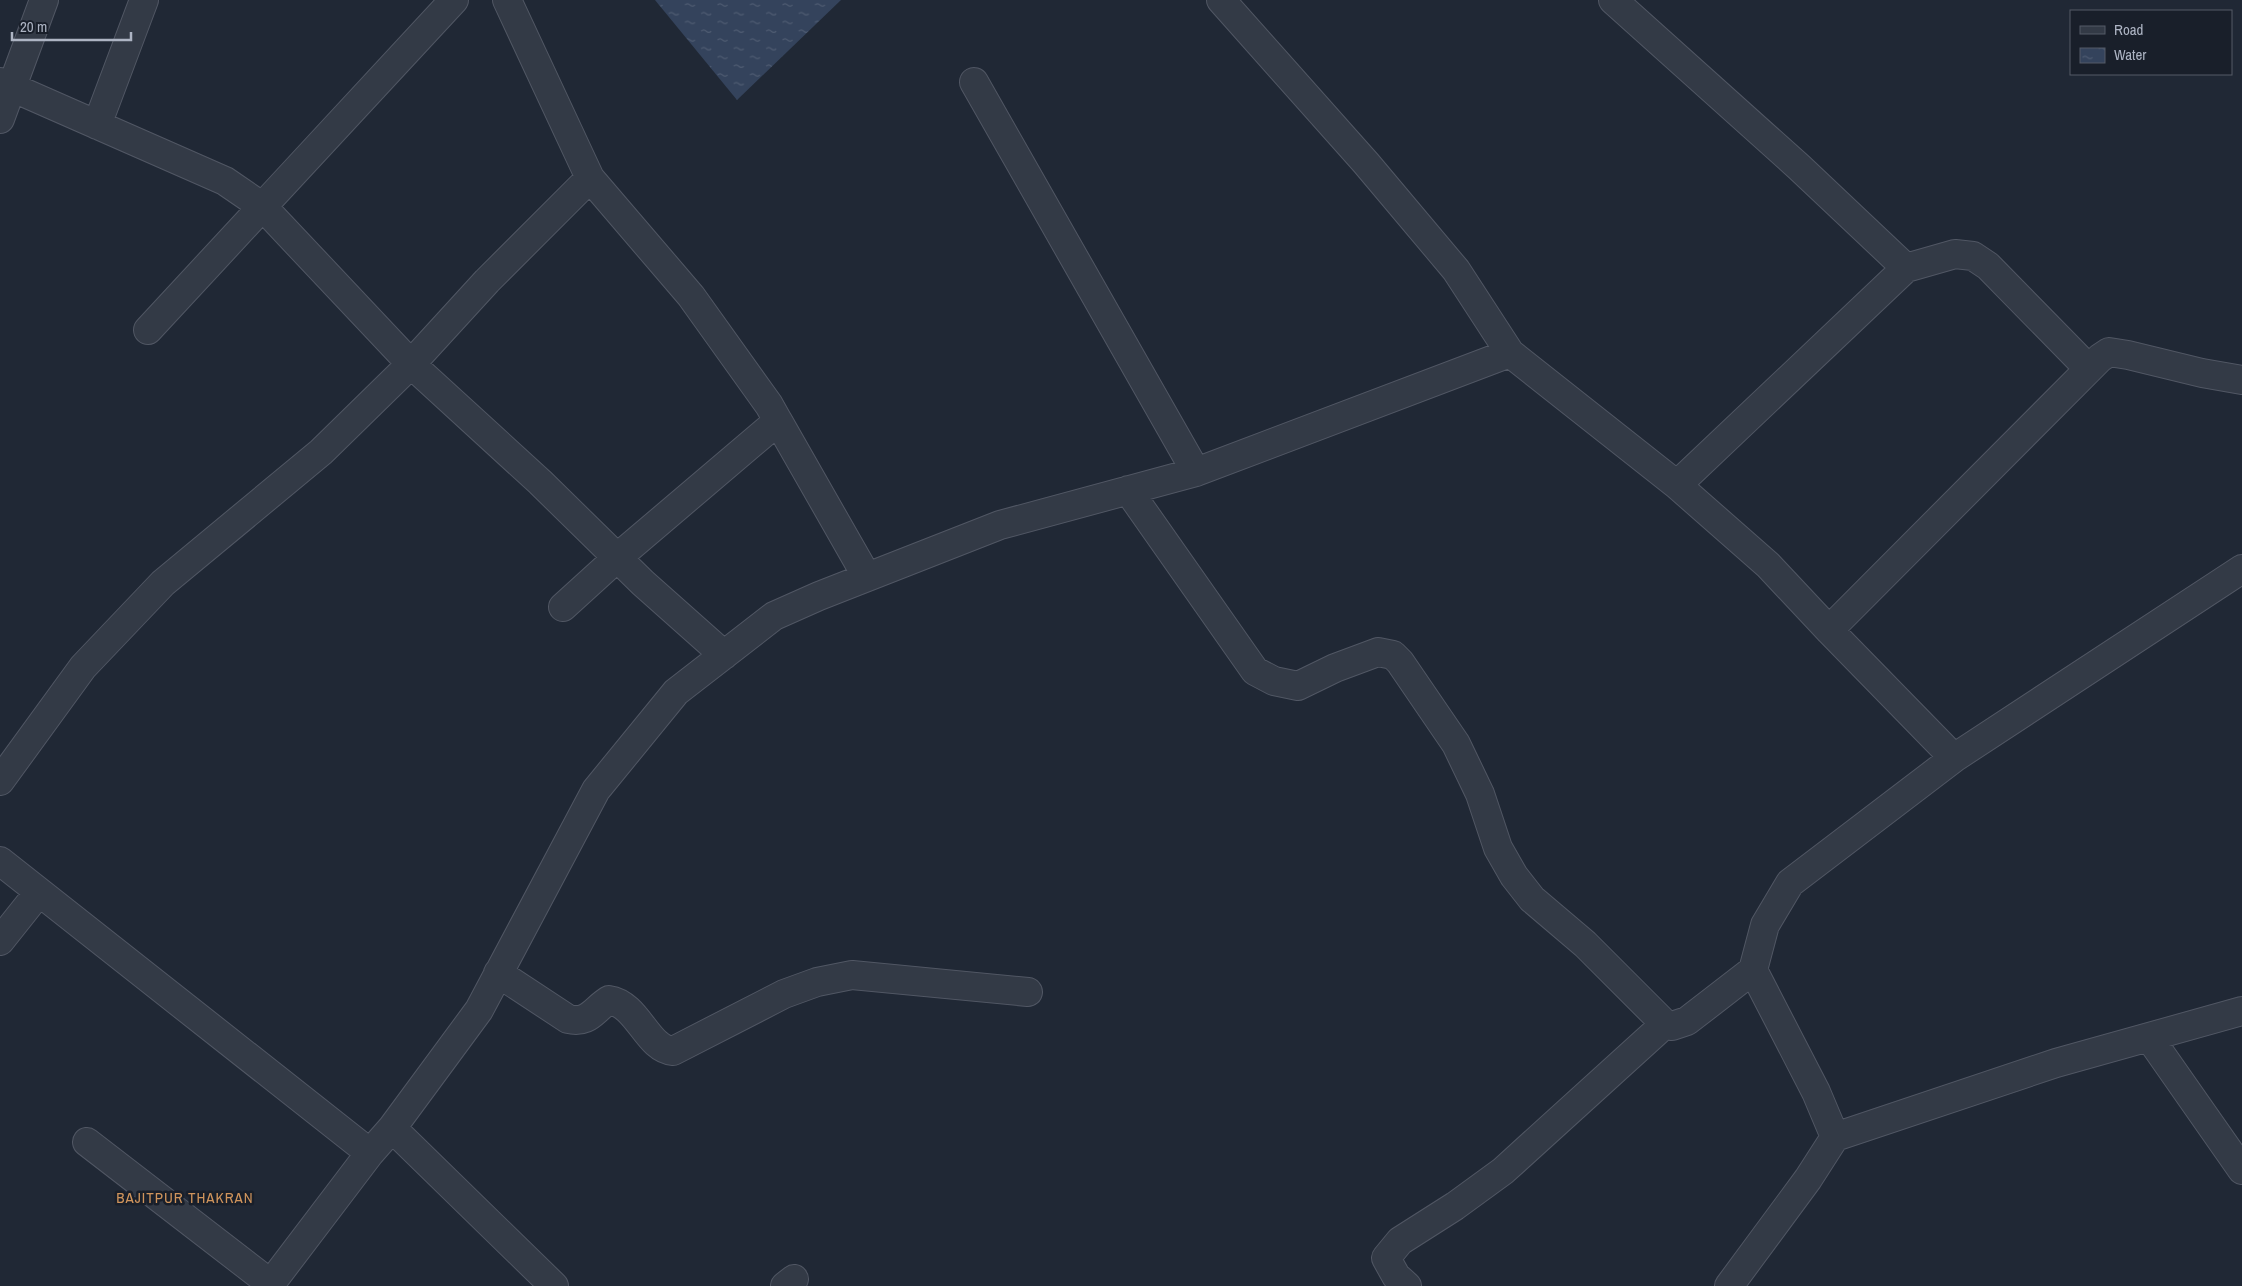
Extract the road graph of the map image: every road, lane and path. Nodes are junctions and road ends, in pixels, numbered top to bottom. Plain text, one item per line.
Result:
1 (44, 0) edge
2 (144, 0) edge
3 (454, 0) edge
4 (507, 0) edge
5 (1613, 0) edge
6 (1230, 3) edge
7 (974, 82) dead end
8 (6, 85) edge
9 (0, 119) edge
10 (98, 125) junction
11 (590, 178) junction
12 (263, 207) junction
13 (1906, 268) junction
14 (148, 330) dead end
15 (1510, 354) junction
16 (411, 364) junction
17 (2089, 369) junction
18 (2242, 380) edge
19 (778, 421) junction
20 (1196, 472) junction
21 (1677, 485) junction
22 (1128, 490) junction
23 (618, 557) junction
24 (2242, 569) edge
25 (866, 577) junction
26 (563, 607) dead end
27 (1829, 630) junction
28 (724, 654) junction
29 (1954, 758) junction
30 (0, 781) edge
31 (0, 861) edge
32 (38, 892) junction
33 (0, 941) edge
34 (1752, 970) junction
35 (498, 973) junction
36 (1028, 992) dead end
37 (2242, 1011) edge
38 (1665, 1024) junction
39 (2149, 1037) junction
40 (392, 1128) junction
41 (1834, 1137) junction
42 (87, 1142) dead end
43 (370, 1153) junction
44 (2242, 1170) edge
45 (270, 1285) edge
46 (554, 1286) edge
47 (1407, 1286) edge
48 (1729, 1286) edge

1 - 8 street
2 - 10 street
3 - 12 street
4 - 11 street
5 - 13 street
6 - 15 street
7 - 20 street
8 - 9 street
8 - 10 street
10 - 12 street
11 - 16 street
11 - 19 street
12 - 14 street
12 - 16 street
13 - 17 street
13 - 21 street
15 - 20 street
15 - 21 street
16 - 23 street
16 - 30 street
17 - 18 street
17 - 27 street
19 - 23 street
19 - 25 street
20 - 22 street
21 - 27 street
22 - 25 street
22 - 38 street
23 - 26 street
23 - 28 street
24 - 29 street
25 - 28 street
27 - 29 street
28 - 35 street
29 - 34 street
31 - 32 street
32 - 33 street
32 - 43 street
34 - 38 street
34 - 41 street
35 - 36 street
35 - 40 street
37 - 39 street
38 - 47 street
39 - 41 street
39 - 44 street
40 - 43 street
40 - 46 street
41 - 48 street
42 - 45 street
43 - 45 street

